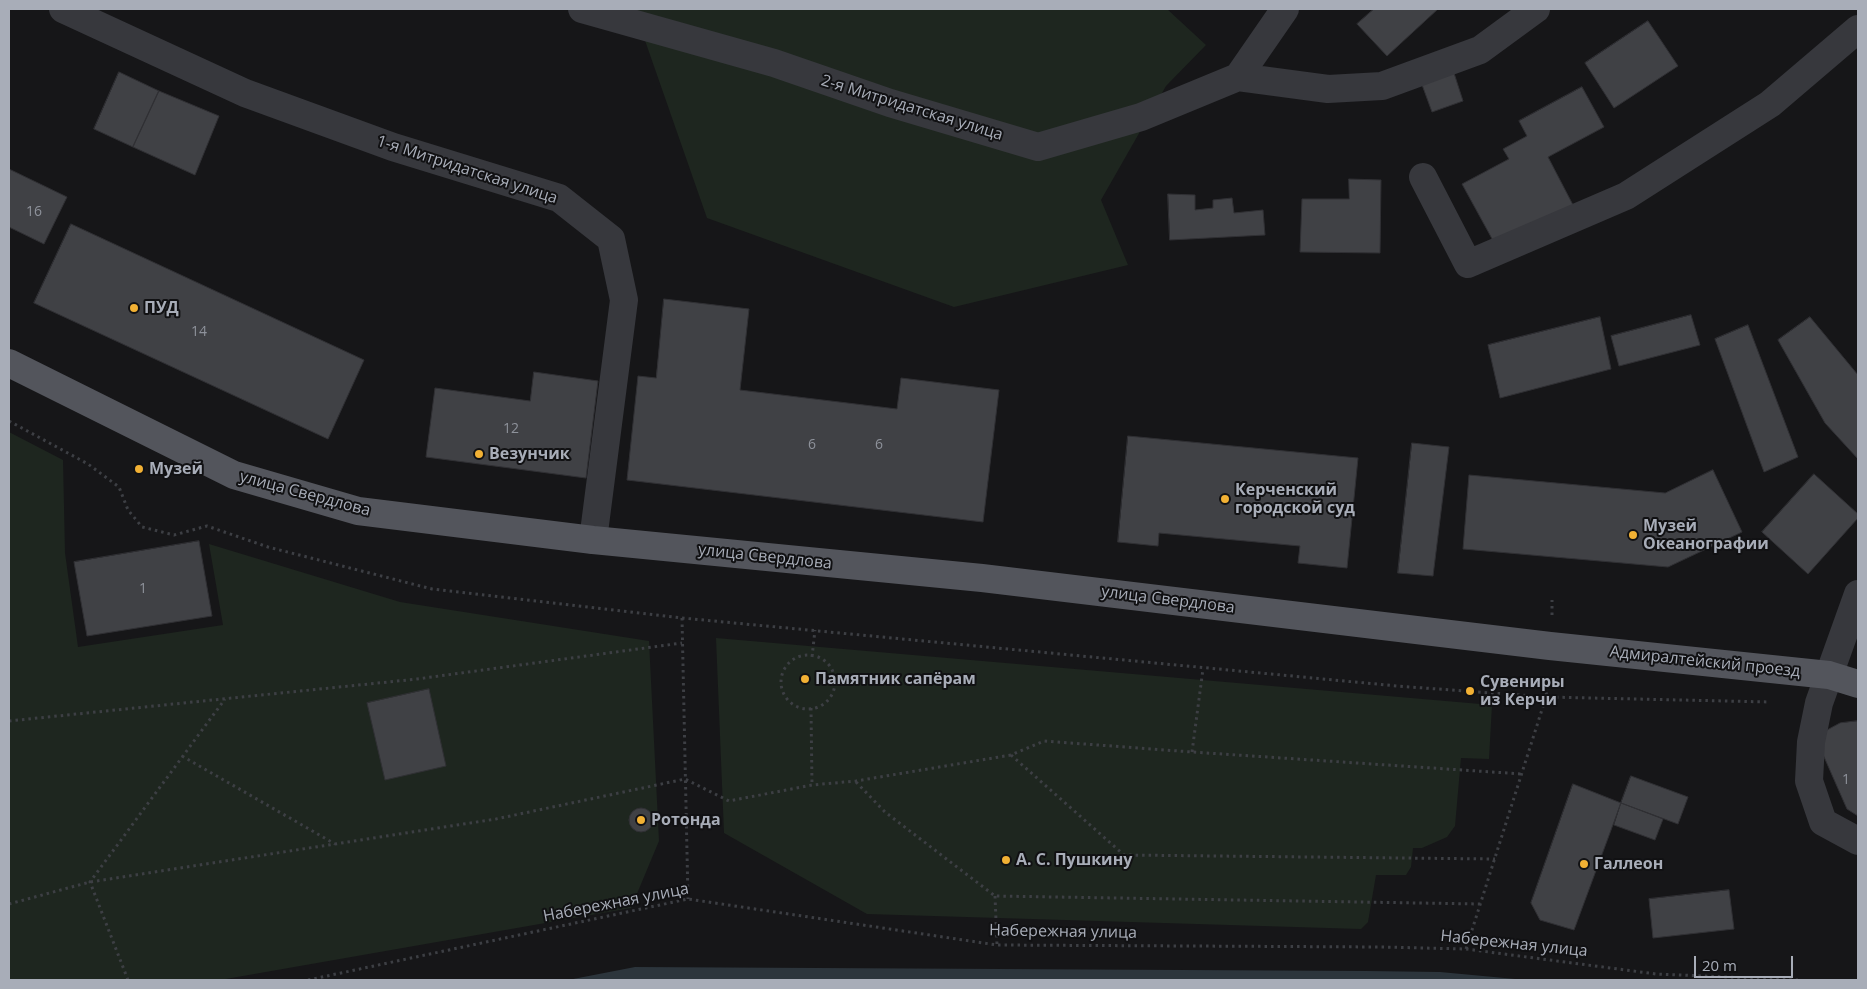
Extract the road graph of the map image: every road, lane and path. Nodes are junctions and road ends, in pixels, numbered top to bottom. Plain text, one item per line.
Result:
1 (63, 9) edge
2 (582, 9) edge
3 (1285, 9) edge
4 (1536, 9) edge
5 (1858, 28) edge
6 (1238, 77) junction
7 (1423, 177) dead end
8 (9, 364) edge
9 (9, 421) edge
10 (593, 540) junction
11 (1858, 594) edge
12 (682, 618) junction
13 (815, 630) junction
14 (682, 643) junction
15 (1550, 646) joint
16 (812, 657) junction
17 (1203, 668) junction
18 (1829, 675) junction
19 (1858, 684) edge
20 (1546, 697) junction
21 (225, 699) junction
22 (1770, 702) dead end
23 (811, 708) junction
24 (9, 721) edge
25 (1192, 752) junction
26 (1011, 755) junction
27 (182, 756) junction
28 (1522, 774) junction
29 (685, 779) junction
30 (856, 781) junction
31 (812, 785) junction
32 (1858, 841) edge
33 (335, 844) junction
34 (1495, 859) junction
35 (90, 882) junction
36 (995, 896) junction
37 (688, 899) junction
38 (9, 904) edge
39 (1481, 904) junction
40 (997, 945) junction
41 (1466, 949) junction
42 (128, 980) edge
43 (308, 980) edge
44 (1798, 980) edge

1 - 10 lane, 1-я Митридатская улица
2 - 6 lane, 2-я Митридатская улица
3 - 6 lane
4 - 6 lane
5 - 7 lane
8 - 10 main road, улица Свердлова
9 - 12 path
10 - 15 main road, улица Свердлова
11 - 18 lane
12 - 13 path
12 - 14 path
13 - 16 path
13 - 17 path
14 - 21 path
14 - 29 path
15 - 18 main road, Адмиралтейский проезд
16 - 23 path
16 - 23 path
17 - 20 path
17 - 25 path
18 - 19 main road, Адмиралтейский проезд
18 - 32 lane
20 - 22 path
20 - 28 path
21 - 24 path
21 - 27 path
23 - 31 path
25 - 26 path
25 - 28 path
26 - 30 path
26 - 34 path
27 - 33 path
27 - 35 path
28 - 34 path
29 - 31 path
29 - 33 path
29 - 37 path
30 - 31 path
30 - 36 path
33 - 35 path
34 - 39 path
35 - 38 path
35 - 42 path
36 - 39 path
36 - 40 path
37 - 40 path, Набережная улица
37 - 43 path, Набережная улица
39 - 41 path
40 - 41 path, Набережная улица
41 - 44 path, Набережная улица

